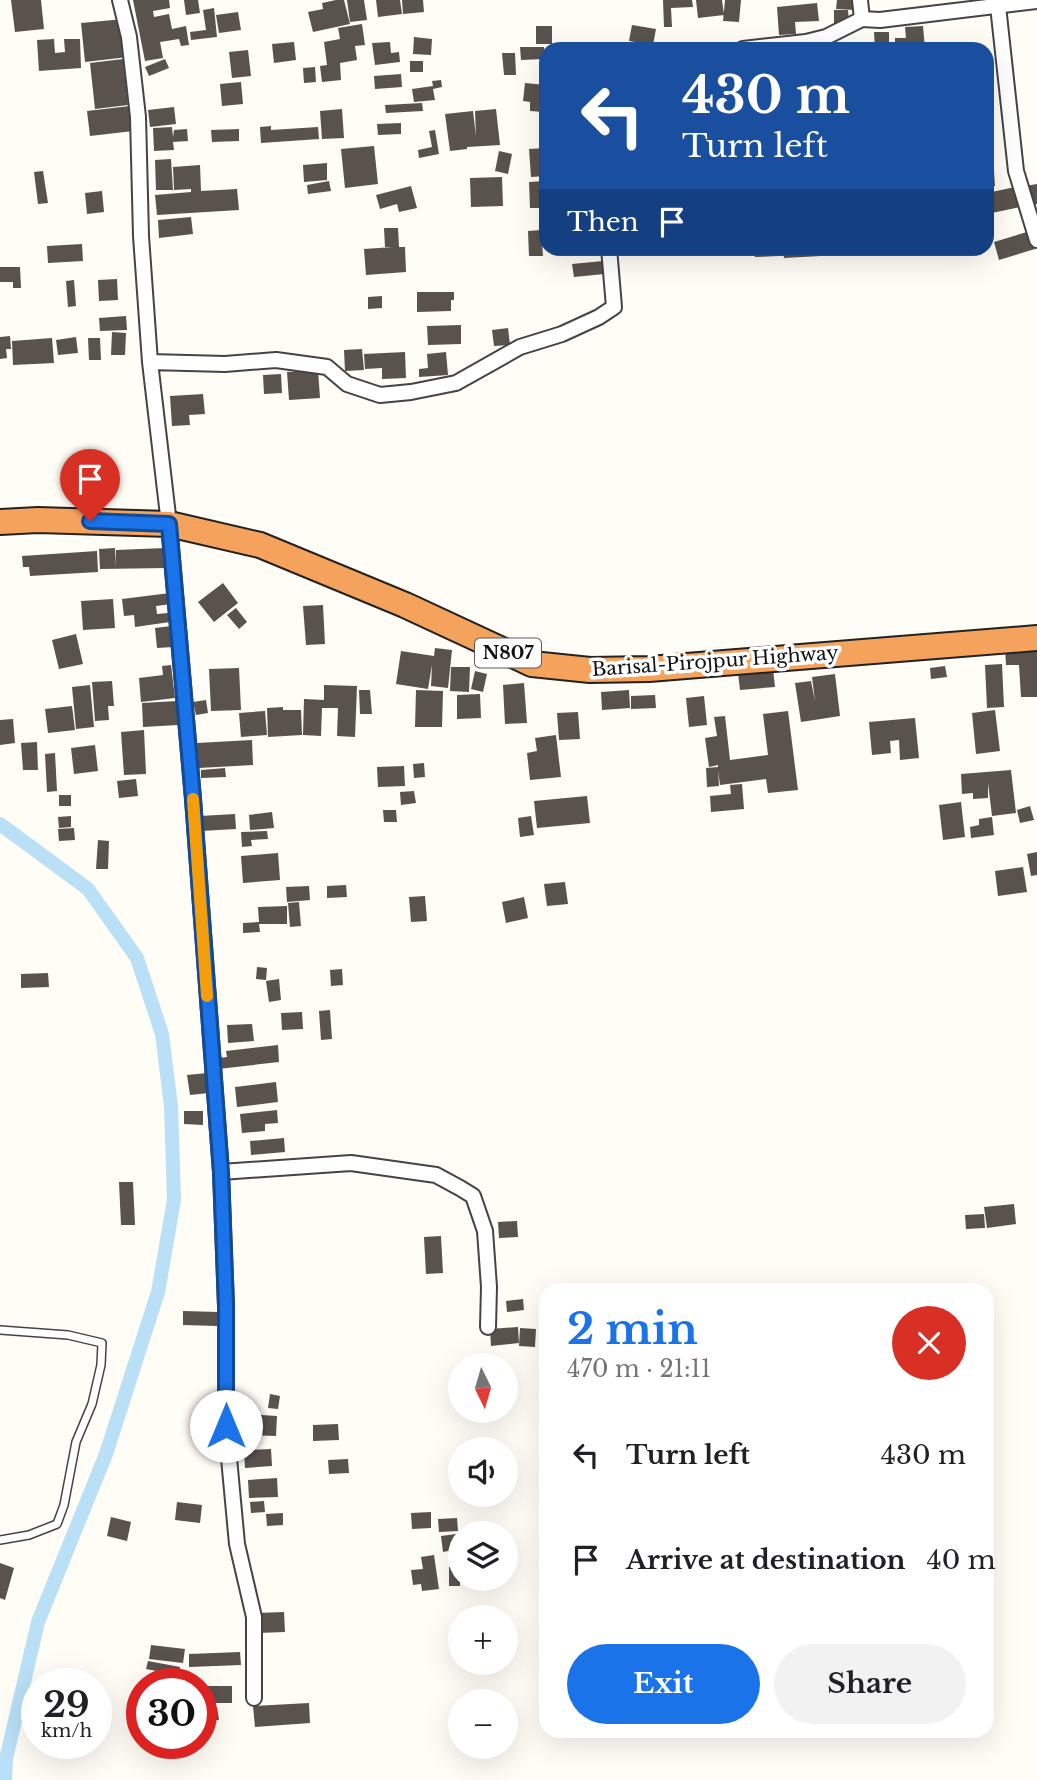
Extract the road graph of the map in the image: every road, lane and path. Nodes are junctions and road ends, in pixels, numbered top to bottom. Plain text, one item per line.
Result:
1 (120, 0) edge
2 (860, 0) edge
3 (1037, 1) edge
4 (998, 6) junction
5 (862, 19) junction
6 (791, 42) edge
7 (1037, 240) edge
8 (610, 256) edge
9 (150, 362) junction
10 (0, 522) edge
11 (169, 524) junction
12 (1037, 638) edge
13 (221, 1172) junction
14 (488, 1327) dead end
15 (0, 1330) edge
16 (0, 1540) edge
17 (254, 1698) dead end

1 - 9 street
2 - 5 street
3 - 4 street
4 - 5 street
4 - 7 street
5 - 6 street
8 - 9 street
9 - 11 street
10 - 11 highway, Barisal-Pirojpur Highway / N807
11 - 12 highway, Barisal-Pirojpur Highway / N807
11 - 13 street
13 - 14 street
13 - 17 street
15 - 16 lane

